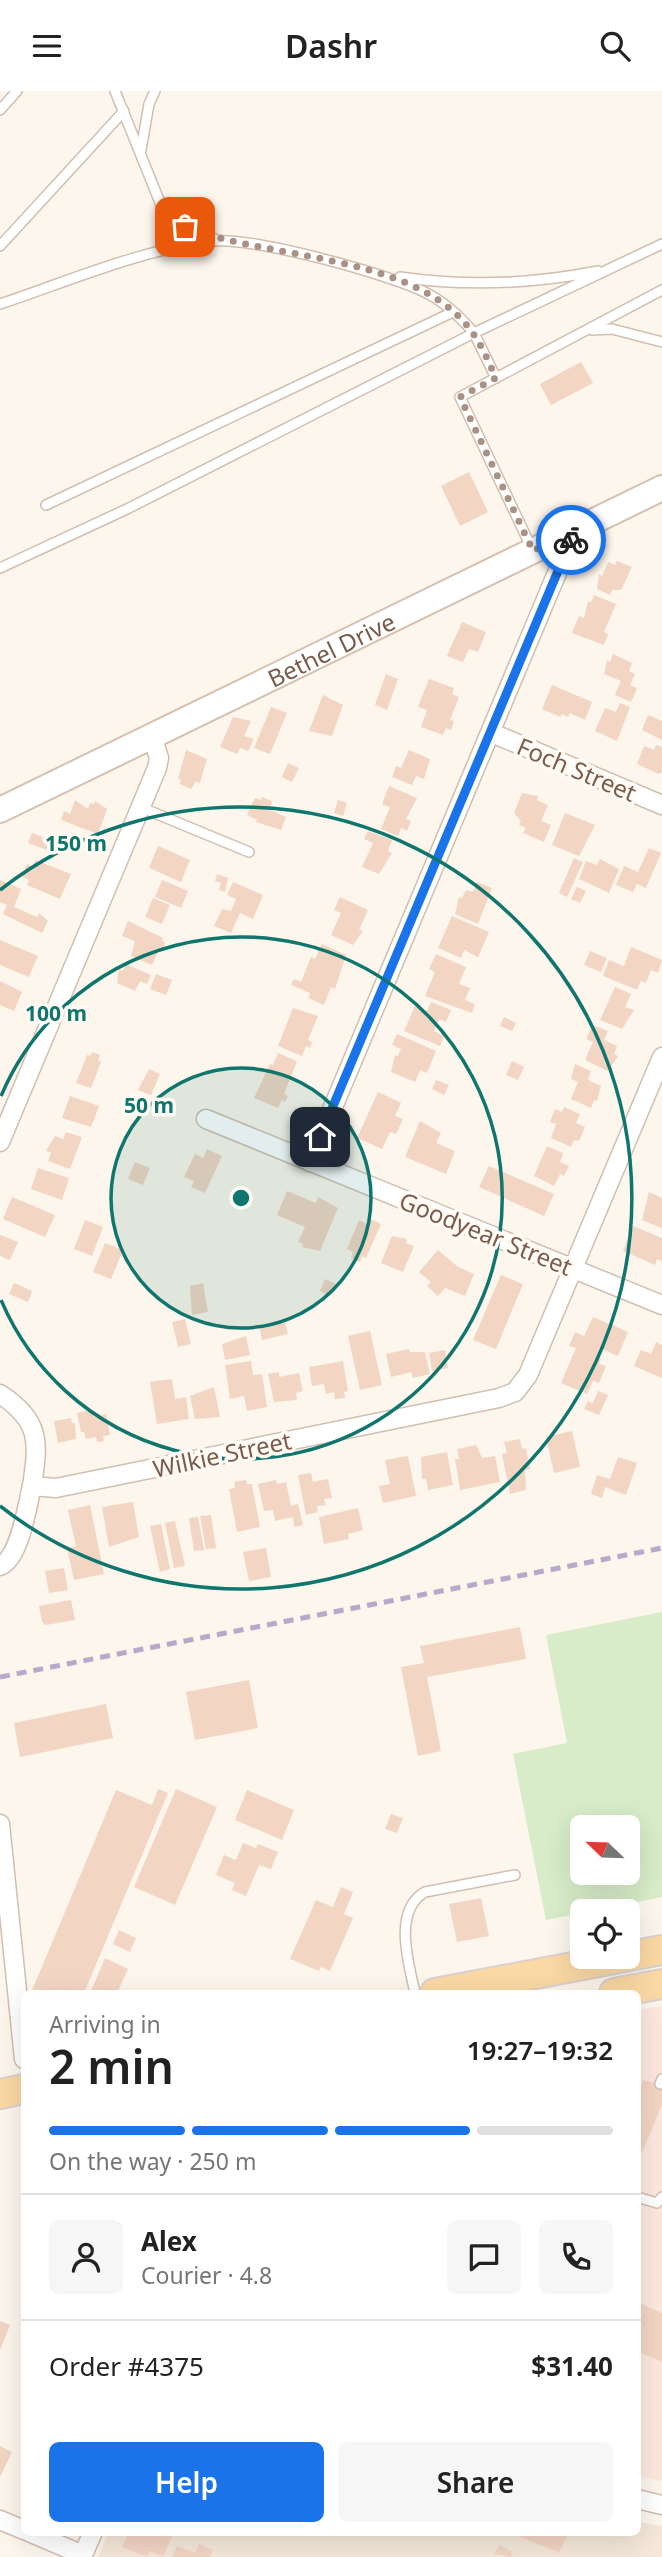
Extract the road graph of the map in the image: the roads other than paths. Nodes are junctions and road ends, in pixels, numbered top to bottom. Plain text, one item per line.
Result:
1 (17, 91) edge
2 (115, 91) edge
3 (155, 91) edge
4 (0, 110) edge
5 (124, 111) junction
6 (141, 151) junction
7 (218, 240) junction
8 (662, 244) edge
9 (0, 246) edge
10 (614, 267) junction
11 (381, 274) junction
12 (662, 290) edge
13 (0, 303) edge
14 (453, 312) junction
15 (583, 331) junction
16 (474, 333) junction
17 (662, 342) edge
18 (496, 378) junction
19 (662, 488) edge
20 (46, 505) dead end
21 (575, 530) junction
22 (533, 551) junction
23 (0, 568) edge
24 (492, 733) junction
25 (152, 736) junction
26 (662, 805) edge
27 (140, 807) junction
28 (0, 810) edge
29 (249, 852) dead end
30 (662, 1057) edge
31 (658, 1080) edge
32 (206, 1119) dead end
33 (0, 1142) edge
34 (310, 1162) junction
35 (572, 1268) junction
36 (662, 1304) edge
37 (0, 1394) edge
38 (32, 1486) junction
39 (0, 1566) edge
40 (0, 1824) edge
41 (515, 1875) dead end
42 (662, 1950) edge
43 (662, 1984) edge
44 (414, 1990) edge
45 (451, 1990) edge
46 (630, 1990) edge
47 (21, 2030) edge
48 (21, 2090) edge
49 (0, 2094) edge
50 (662, 2197) edge
51 (641, 2199) edge
52 (641, 2500) edge
53 (662, 2505) edge
54 (0, 2520) edge
55 (21, 2529) edge
56 (38, 2536) edge
57 (91, 2536) edge
58 (82, 2556) edge

1 - 4 lane
2 - 5 lane
3 - 6 lane
5 - 6 lane
5 - 9 lane
6 - 7 lane
7 - 11 lane
7 - 13 lane
8 - 10 lane
10 - 11 lane
10 - 16 lane
11 - 14 lane
12 - 15 lane
14 - 16 lane
14 - 20 lane
15 - 17 lane
15 - 18 lane
16 - 18 lane
16 - 23 lane
18 - 22 lane
19 - 21 street, Bethel Drive
21 - 22 street, Bethel Drive
21 - 24 street
22 - 25 street, Bethel Drive
24 - 26 street, Foch Street
24 - 34 street
25 - 27 street
25 - 28 street, Bethel Drive
27 - 29 lane
27 - 33 street
30 - 31 street
31 - 35 street
32 - 34 street, Goodyear Street
34 - 35 street, Goodyear Street
35 - 36 street, Goodyear Street
35 - 38 street, Wilkie Street
37 - 38 street
38 - 39 street
40 - 47 street
41 - 44 lane
42 - 45 main road
43 - 46 main road
48 - 49 main road
50 - 51 lane
52 - 53 street
54 - 55 street
56 - 58 street
57 - 58 street

